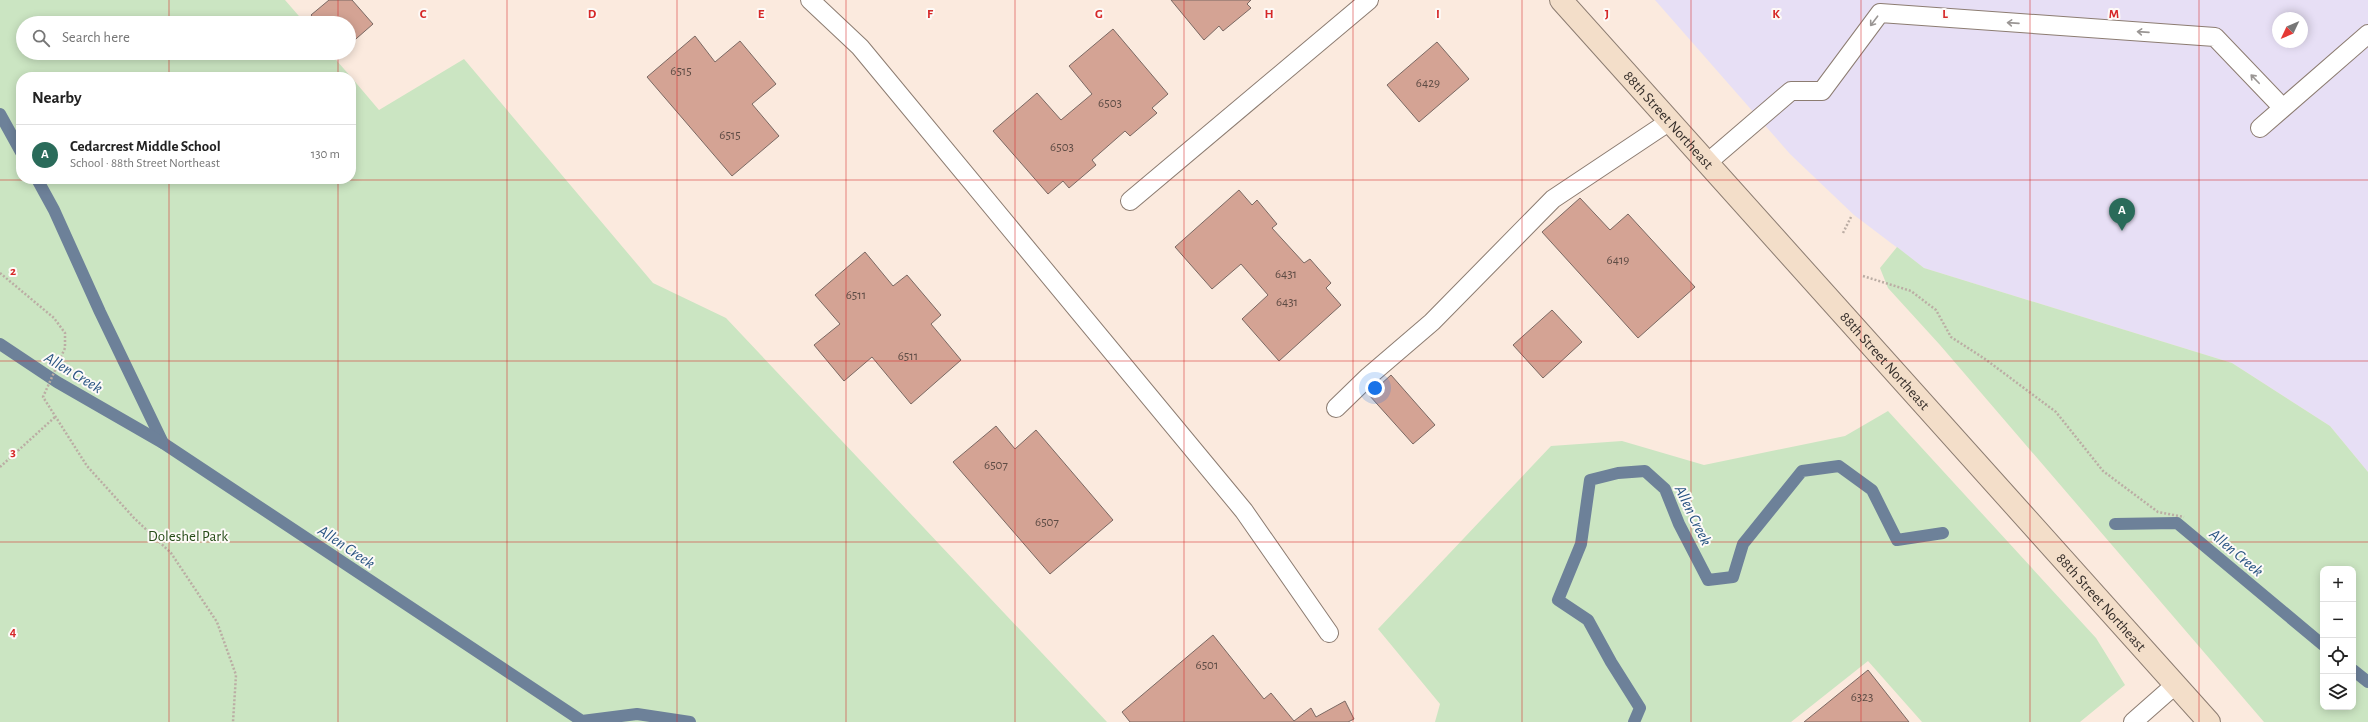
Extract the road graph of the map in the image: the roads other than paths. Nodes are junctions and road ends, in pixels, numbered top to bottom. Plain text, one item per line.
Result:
1 (810, 0) edge
2 (1369, 0) edge
3 (1560, 0) edge
4 (2368, 34) edge
5 (2282, 107) junction
6 (1670, 121) junction
7 (2260, 128) dead end
8 (1708, 163) junction
9 (1130, 201) dead end
10 (1336, 408) dead end
11 (1329, 633) dead end
12 (2176, 685) junction
13 (2133, 722) edge
14 (2209, 722) edge

1 - 11 lane
2 - 9 lane
3 - 6 main road, 88th Street Northeast
4 - 5 lane
5 - 7 lane
5 -> 8 lane
6 - 8 main road, 88th Street Northeast
6 - 10 lane
8 - 12 main road, 88th Street Northeast
12 - 13 lane
12 - 14 main road, 88th Street Northeast

